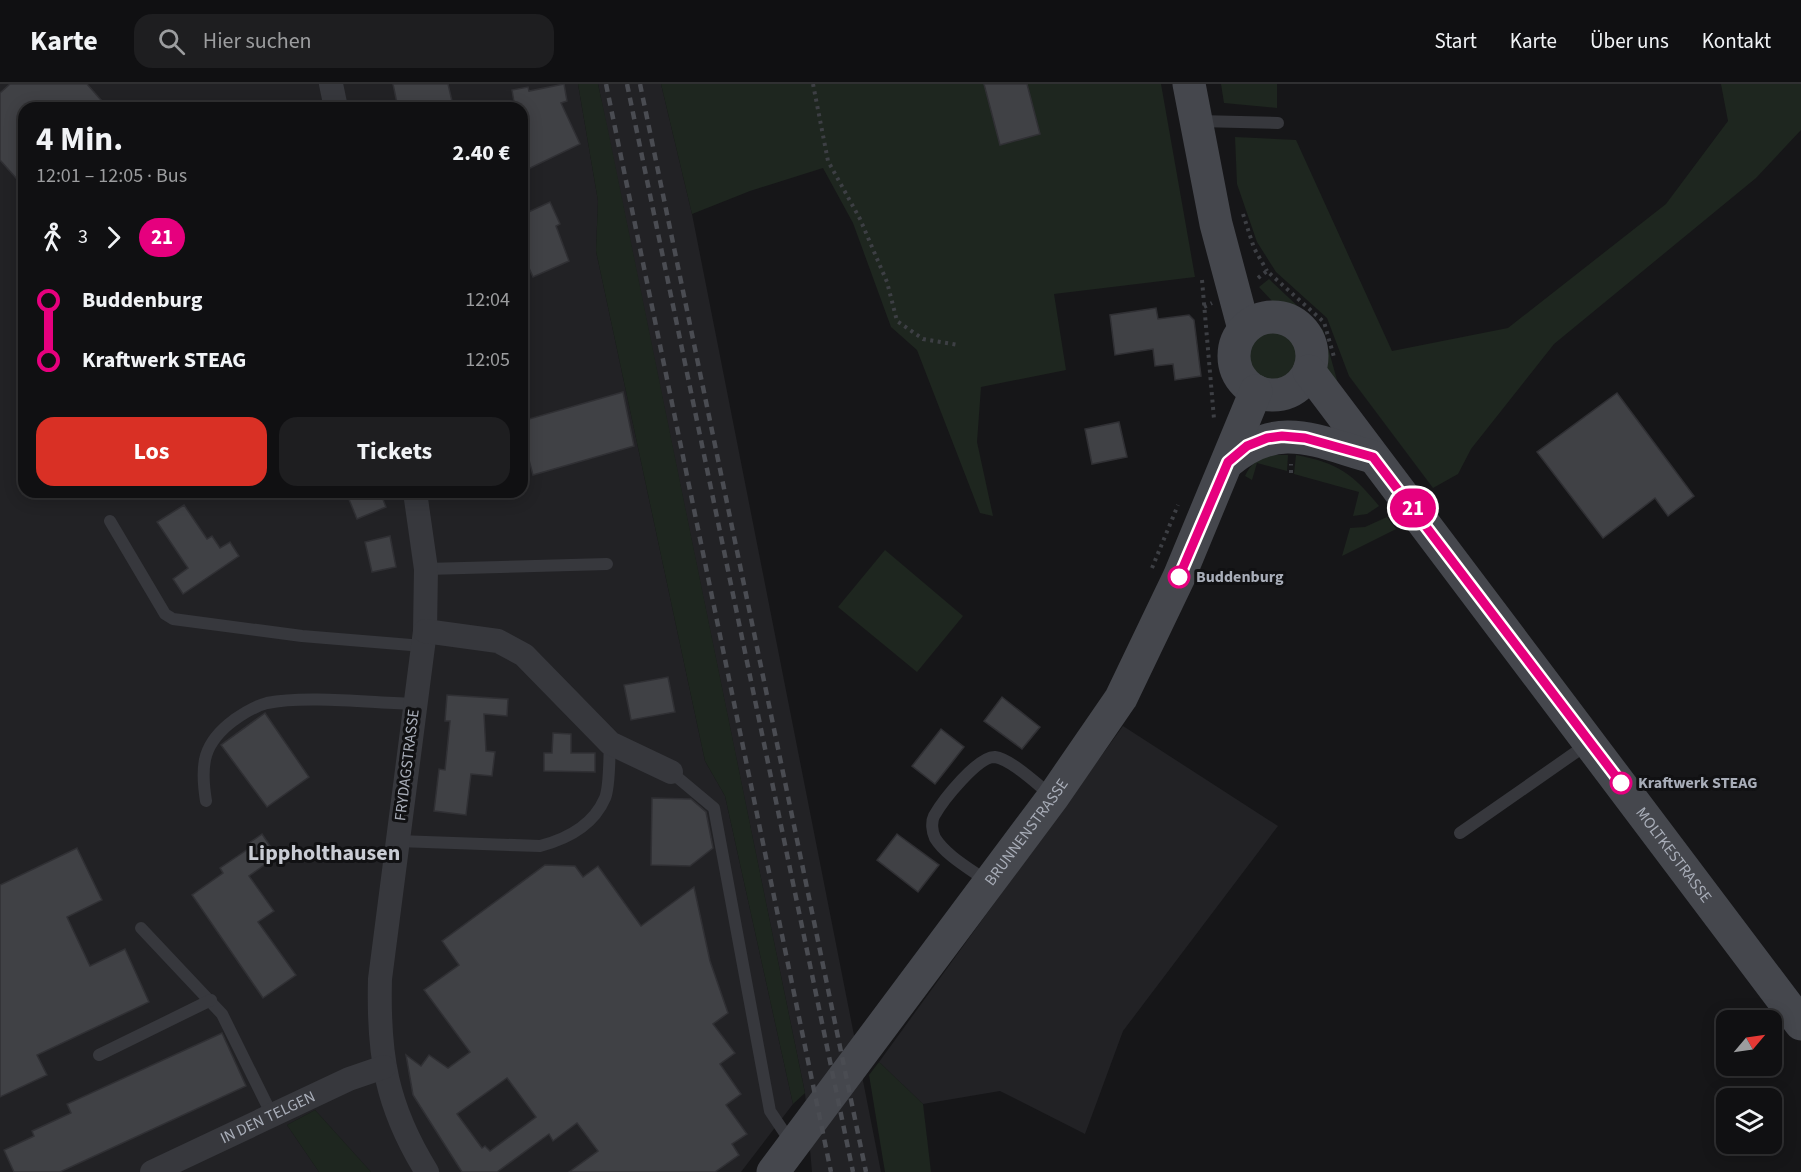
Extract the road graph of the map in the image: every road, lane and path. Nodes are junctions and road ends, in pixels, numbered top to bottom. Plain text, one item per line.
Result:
1 (331, 84) edge
2 (813, 84) edge
3 (1189, 84) edge
4 (335, 102) edge
5 (1197, 121) junction
6 (1278, 123) dead end
7 (1243, 288) junction
8 (1204, 307) dead end
9 (1257, 323) junction
10 (958, 345) dead end
11 (1312, 375) junction
12 (1256, 391) junction
13 (1373, 457) junction
14 (1228, 462) junction
15 (416, 498) edge
16 (110, 521) dead end
17 (607, 564) dead end
18 (426, 569) junction
19 (424, 639) junction
20 (415, 704) junction
21 (610, 742) junction
22 (1590, 742) junction
23 (671, 772) joint
24 (1053, 797) junction
25 (206, 801) dead end
26 (1460, 833) dead end
27 (398, 841) junction
28 (990, 883) junction
29 (141, 928) dead end
30 (211, 1000) junction
31 (1801, 1024) edge
32 (99, 1055) dead end
33 (384, 1067) junction
34 (272, 1115) junction
35 (793, 1145) junction
36 (152, 1172) edge
37 (427, 1172) edge
38 (773, 1172) edge

1 - 4 street
2 - 10 path
3 - 5 street
5 - 6 lane
5 - 7 street
7 - 8 path
7 - 9 street
7 - 11 path
9 - 11 street
9 - 12 street
11 - 12 street
11 - 13 street, MOLTKESTRASSE
12 - 14 street, BRUNNENSTRASSE
13 - 14 street, BRUNNENSTRASSE
13 - 22 street, MOLTKESTRASSE
14 - 24 street, BRUNNENSTRASSE
15 - 18 street, FRYDAGSTRASSE
16 - 19 lane
17 - 18 lane
18 - 19 street, FRYDAGSTRASSE
19 - 20 street, FRYDAGSTRASSE
19 - 21 street
20 - 25 lane
20 - 27 street, FRYDAGSTRASSE
21 - 23 street
21 - 27 lane
22 - 26 lane
22 - 31 street, MOLTKESTRASSE
23 - 35 lane
24 - 28 street, BRUNNENSTRASSE
24 - 28 lane
27 - 33 street, FRYDAGSTRASSE
28 - 35 street, BRUNNENSTRASSE
29 - 30 lane
30 - 32 lane
30 - 34 lane
33 - 34 street, IN DEN TELGEN
33 - 37 street, FRYDAGSTRASSE
34 - 36 street, IN DEN TELGEN
35 - 38 street, BRUNNENSTRASSE

